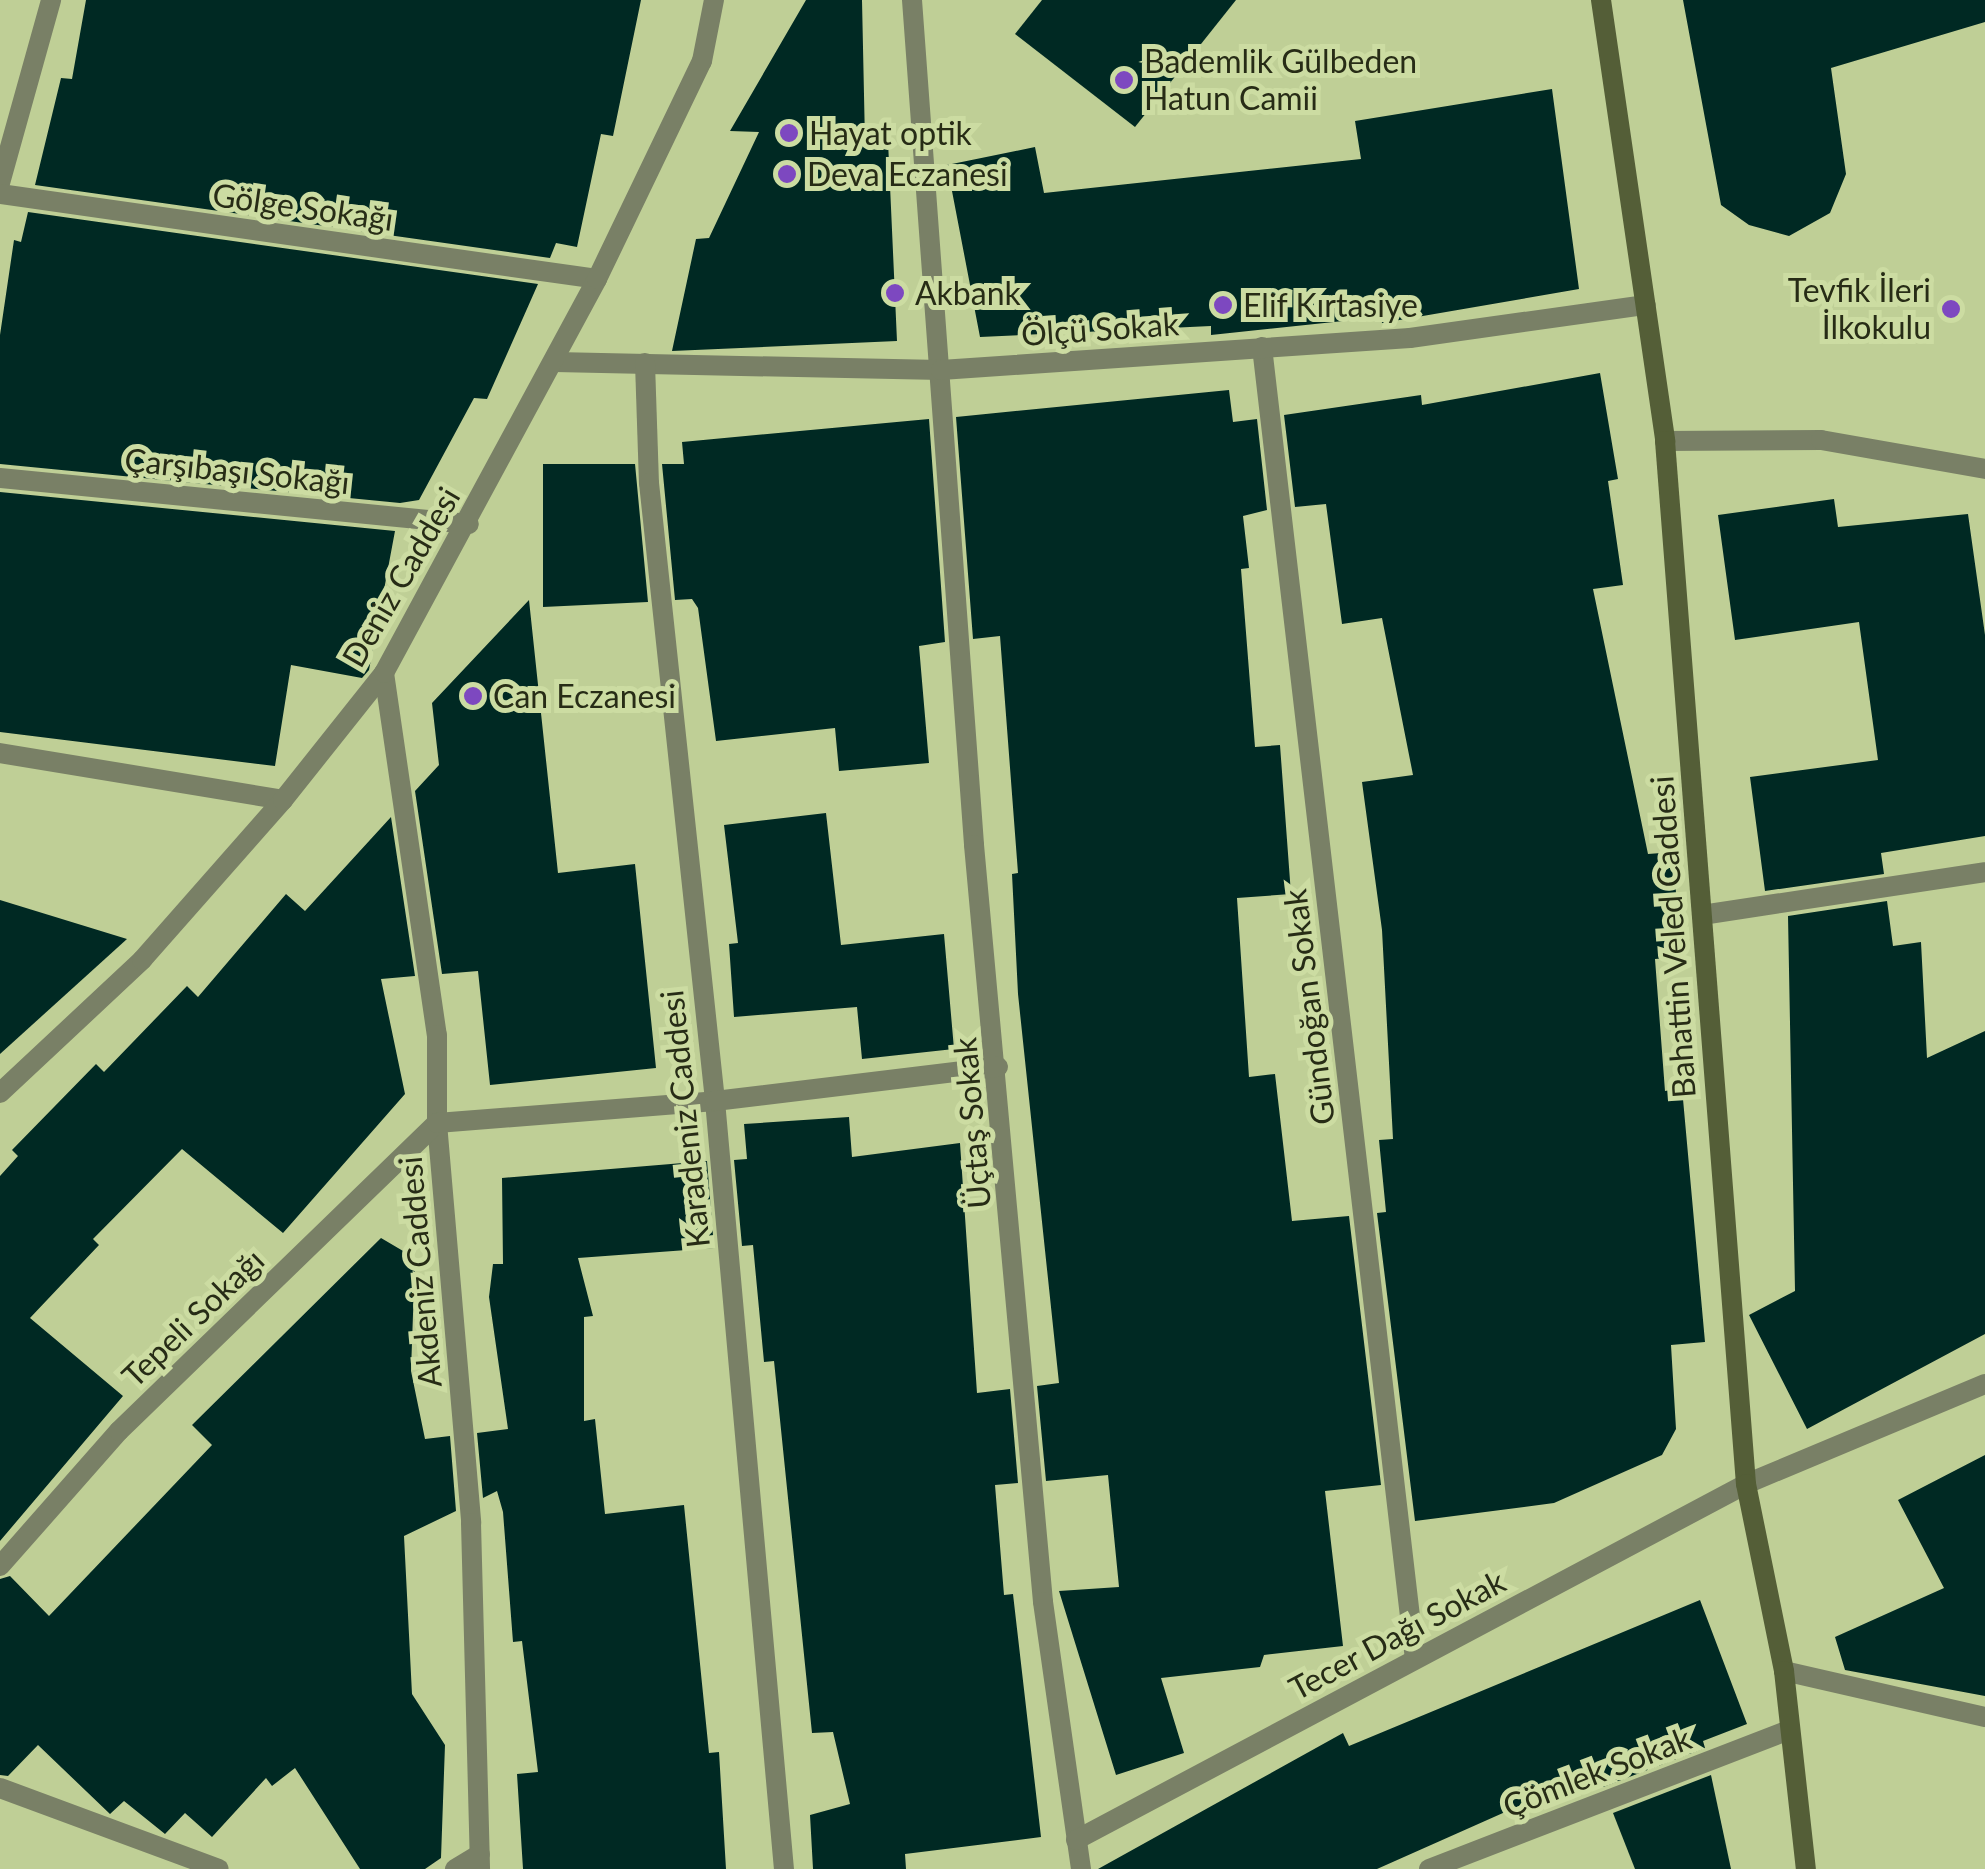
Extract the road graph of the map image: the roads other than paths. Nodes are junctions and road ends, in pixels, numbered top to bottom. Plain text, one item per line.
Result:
1 (51, 0) edge
2 (714, 0) edge
3 (912, 0) edge
4 (1601, 0) edge
5 (0, 183) edge
6 (0, 194) edge
7 (597, 279) junction
8 (1646, 305) junction
9 (1262, 348) junction
10 (555, 362) junction
11 (645, 363) junction
12 (942, 370) junction
13 (1665, 441) junction
14 (1985, 470) edge
15 (0, 478) edge
16 (468, 524) junction
17 (384, 673) junction
18 (0, 753) edge
19 (283, 800) junction
20 (1985, 872) edge
21 (1702, 915) junction
22 (998, 1067) junction
23 (0, 1092) edge
24 (714, 1101) junction
25 (437, 1123) junction
26 (1985, 1384) edge
27 (1746, 1484) junction
28 (0, 1566) edge
29 (1415, 1659) junction
30 (1784, 1671) junction
31 (1985, 1716) edge
32 (1788, 1731) junction
33 (0, 1788) edge
34 (1076, 1840) junction
35 (480, 1862) edge
36 (219, 1869) edge
37 (454, 1869) edge
38 (784, 1869) edge
39 (1082, 1869) edge
40 (1429, 1869) edge
41 (1806, 1869) edge

1 - 5 street
2 - 7 street, Deniz Caddesi
3 - 12 street, Üçtaş Sokak
4 - 8 street, Bahattin Veled Caddesi
6 - 7 street, Gölge Sokağı
7 - 10 street, Deniz Caddesi
8 - 9 street, Ölçü Sokak
8 - 13 street, Bahattin Veled Caddesi
9 - 12 street, Ölçü Sokak
9 - 29 street, Gündoğan Sokak
10 - 11 street, Ölçü Sokak
10 - 16 street, Deniz Caddesi
11 - 12 street, Ölçü Sokak
11 - 24 street, Karadeniz Caddesi
12 - 22 street, Üçtaş Sokak
13 - 14 street
13 - 21 street, Bahattin Veled Caddesi
15 - 16 street, Çarşıbaşı Sokağı
16 - 17 street, Deniz Caddesi
17 - 19 street, Deniz Caddesi
17 - 25 street, Akdeniz Caddesi
18 - 19 street
19 - 23 street, Deniz Caddesi
20 - 21 street
21 - 27 street, Bahattin Veled Caddesi
22 - 24 street
22 - 34 street, Üçtaş Sokak
24 - 25 street
24 - 38 street, Karadeniz Caddesi
25 - 28 street, Tepeli Sokağı
25 - 35 street, Akdeniz Caddesi
26 - 27 street, Tecer Dağı Sokak
27 - 29 street, Tecer Dağı Sokak
27 - 30 street, Bahattin Veled Caddesi
29 - 34 street, Tecer Dağı Sokak
30 - 31 street
30 - 32 street, Bahattin Veled Caddesi
32 - 40 street, Çömlek Sokak
32 - 41 street, Bahattin Veled Caddesi
33 - 36 street
34 - 39 street, Üçtaş Sokak
35 - 37 street

